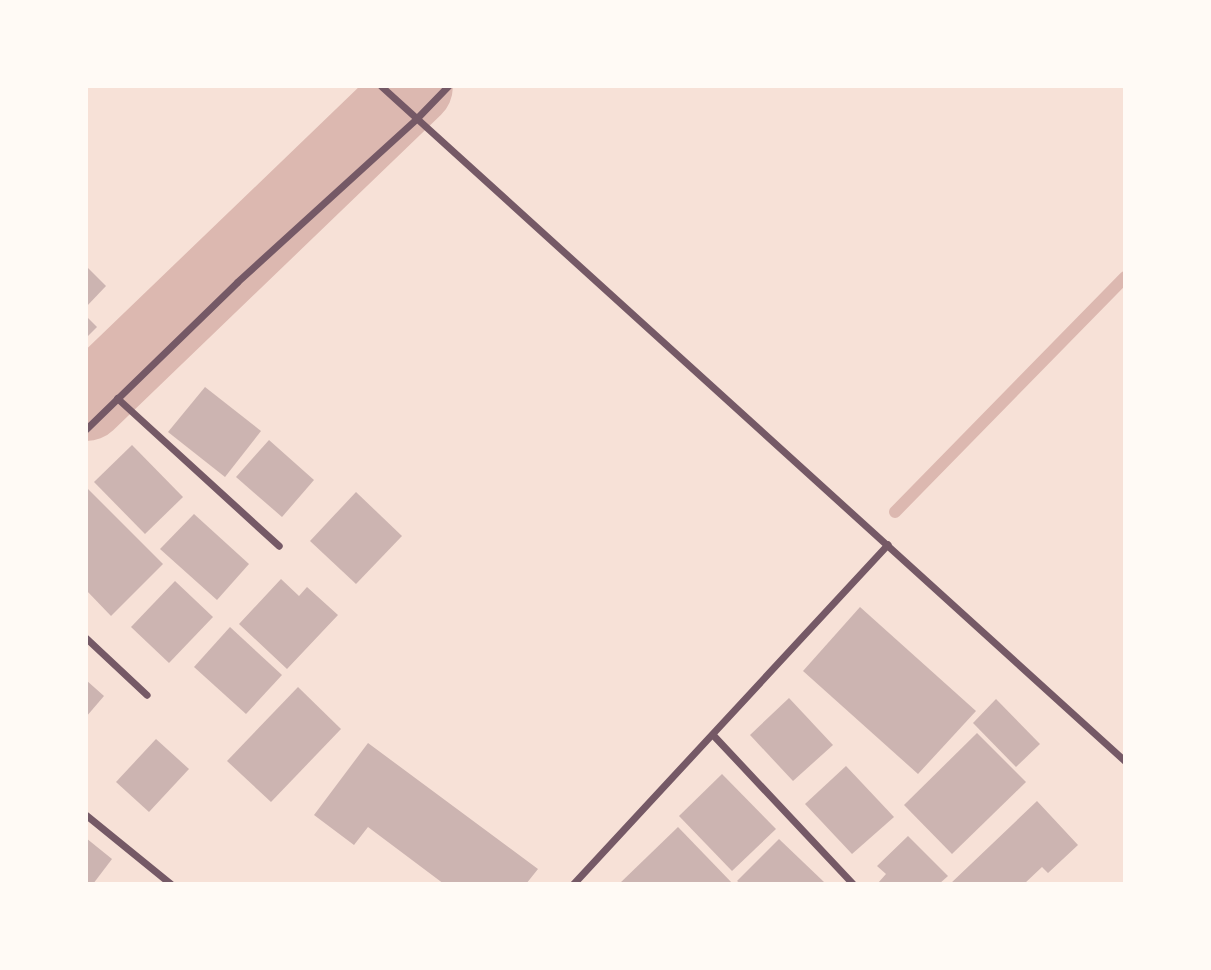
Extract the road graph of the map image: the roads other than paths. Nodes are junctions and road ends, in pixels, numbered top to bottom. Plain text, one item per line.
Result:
1 (381, 86) edge
2 (448, 86) edge
3 (417, 118) junction
4 (117, 398) junction
5 (86, 429) edge
6 (888, 544) junction
7 (279, 546) dead end
8 (86, 638) edge
9 (147, 695) dead end
10 (713, 735) junction
11 (1125, 761) edge
12 (86, 815) edge
13 (171, 884) edge
14 (573, 884) edge
15 (853, 884) edge

1 - 3 street
2 - 3 street
3 - 4 street
3 - 6 street
4 - 5 street
4 - 7 street
6 - 10 street
6 - 11 street
8 - 9 street
10 - 14 street
10 - 15 street
12 - 13 street

